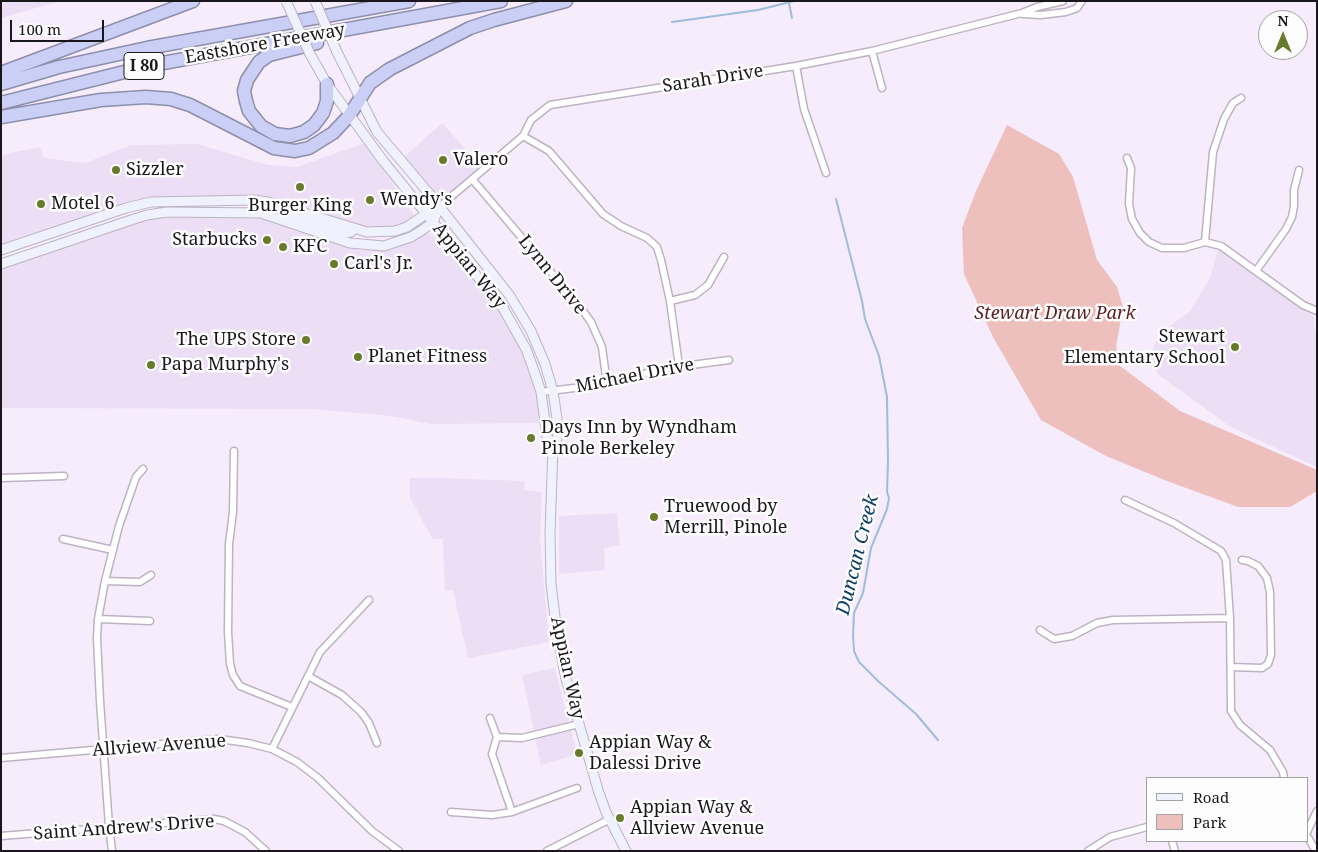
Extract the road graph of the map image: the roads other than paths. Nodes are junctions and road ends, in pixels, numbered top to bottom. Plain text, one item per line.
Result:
1 (193, 1) edge
2 (286, 1) edge
3 (316, 1) edge
4 (409, 1) edge
5 (501, 1) edge
6 (566, 1) edge
7 (1063, 1) edge
8 (1082, 1) edge
9 (1022, 13) junction
10 (394, 22) junction
11 (872, 51) junction
12 (796, 66) junction
13 (1, 73) edge
14 (1, 84) edge
15 (327, 84) junction
16 (882, 88) dead end
17 (1241, 98) dead end
18 (360, 99) junction
19 (1, 103) edge
20 (349, 116) junction
21 (1, 117) edge
22 (523, 136) junction
23 (1127, 158) dead end
24 (1298, 170) dead end
25 (826, 173) dead end
26 (472, 179) junction
27 (440, 207) junction
28 (426, 213) junction
29 (273, 216) junction
30 (316, 217) junction
31 (433, 222) junction
32 (308, 228) junction
33 (354, 228) junction
34 (1205, 242) junction
35 (1, 250) edge
36 (724, 257) dead end
37 (1, 264) edge
38 (1256, 271) junction
39 (670, 301) junction
40 (1317, 311) edge
41 (729, 360) dead end
42 (679, 366) junction
43 (607, 384) junction
44 (553, 391) junction
45 (541, 392) junction
46 (553, 447) junction
47 (234, 451) dead end
48 (143, 469) dead end
49 (64, 476) dead end
50 (1, 478) edge
51 (1125, 500) dead end
52 (63, 539) dead end
53 (113, 550) junction
54 (1242, 560) dead end
55 (151, 575) dead end
56 (105, 580) junction
57 (369, 600) dead end
58 (1230, 618) junction
59 (98, 619) junction
60 (150, 621) dead end
61 (1040, 630) dead end
62 (1231, 667) junction
63 (308, 676) junction
64 (292, 707) junction
65 (490, 718) dead end
66 (579, 724) junction
67 (497, 737) junction
68 (377, 743) dead end
69 (104, 749) junction
70 (272, 750) junction
71 (1, 758) edge
72 (1284, 777) edge
73 (577, 788) dead end
74 (1317, 811) edge
75 (451, 812) dead end
76 (512, 812) junction
77 (610, 819) junction
78 (109, 826) junction
79 (1146, 827) edge
80 (1308, 830) edge
81 (1, 836) edge
82 (1308, 838) edge
83 (112, 851) edge
84 (266, 851) edge
85 (399, 851) edge
86 (547, 851) edge
87 (626, 851) edge
88 (1088, 851) edge
89 (1316, 851) edge

1 - 13 highway
2 - 15 main road, Appian Way, bridge
3 - 18 main road, Appian Way, bridge
4 - 14 highway, Eastshore Freeway / I 80
5 - 10 highway, Eastshore Freeway / I 80
6 - 18 highway
7 - 9 street, Sarah Drive
8 - 9 street, Sarah Drive
9 - 11 street, Sarah Drive
10 - 15 highway
10 - 19 highway, Eastshore Freeway / I 80
11 - 12 street, Sarah Drive
11 - 16 street
12 - 22 street, Sarah Drive
12 - 25 street
15 - 20 main road, Appian Way
17 - 34 street
18 - 20 highway
18 - 27 main road, Appian Way
20 - 21 highway
20 - 28 main road, Appian Way
22 - 26 street, Sarah Drive
22 - 39 street
23 - 34 street
24 - 38 street
26 - 27 street, Sarah Drive
26 - 43 street, Lynn Drive
27 - 28 main road
27 - 31 main road
27 - 44 main road, Appian Way
28 - 31 main road, Appian Way
28 - 33 main road
29 - 30 main road
29 - 32 main road
29 - 37 main road
30 - 33 main road
30 - 35 main road
31 - 32 main road
31 - 45 main road, Appian Way
32 - 33 main road
34 - 38 street
36 - 39 street
38 - 40 street
39 - 42 street
41 - 42 street, Michael Drive
42 - 43 street, Michael Drive
43 - 44 street, Michael Drive
44 - 45 street, Michael Drive
44 - 46 main road, Appian Way
45 - 46 main road, Appian Way
46 - 66 main road, Appian Way
47 - 64 street
48 - 53 street
49 - 50 street
51 - 58 street
52 - 53 street
53 - 56 street
54 - 62 street
55 - 56 street
56 - 59 street
57 - 63 street
58 - 61 street
58 - 62 street
59 - 60 street
59 - 69 street
62 - 72 street
63 - 64 street
63 - 68 street
64 - 70 street
65 - 67 street
66 - 67 street
66 - 77 main road, Appian Way
67 - 76 street
69 - 70 street, Allview Avenue
69 - 71 street, Allview Avenue
69 - 78 street
70 - 85 street, Allview Avenue
73 - 76 street
74 - 80 street
75 - 76 street
77 - 86 street
77 - 87 main road, Appian Way
78 - 81 street, Saint Andrew's Drive
78 - 83 street
78 - 84 street, Saint Andrew's Drive
79 - 88 street
82 - 89 street

